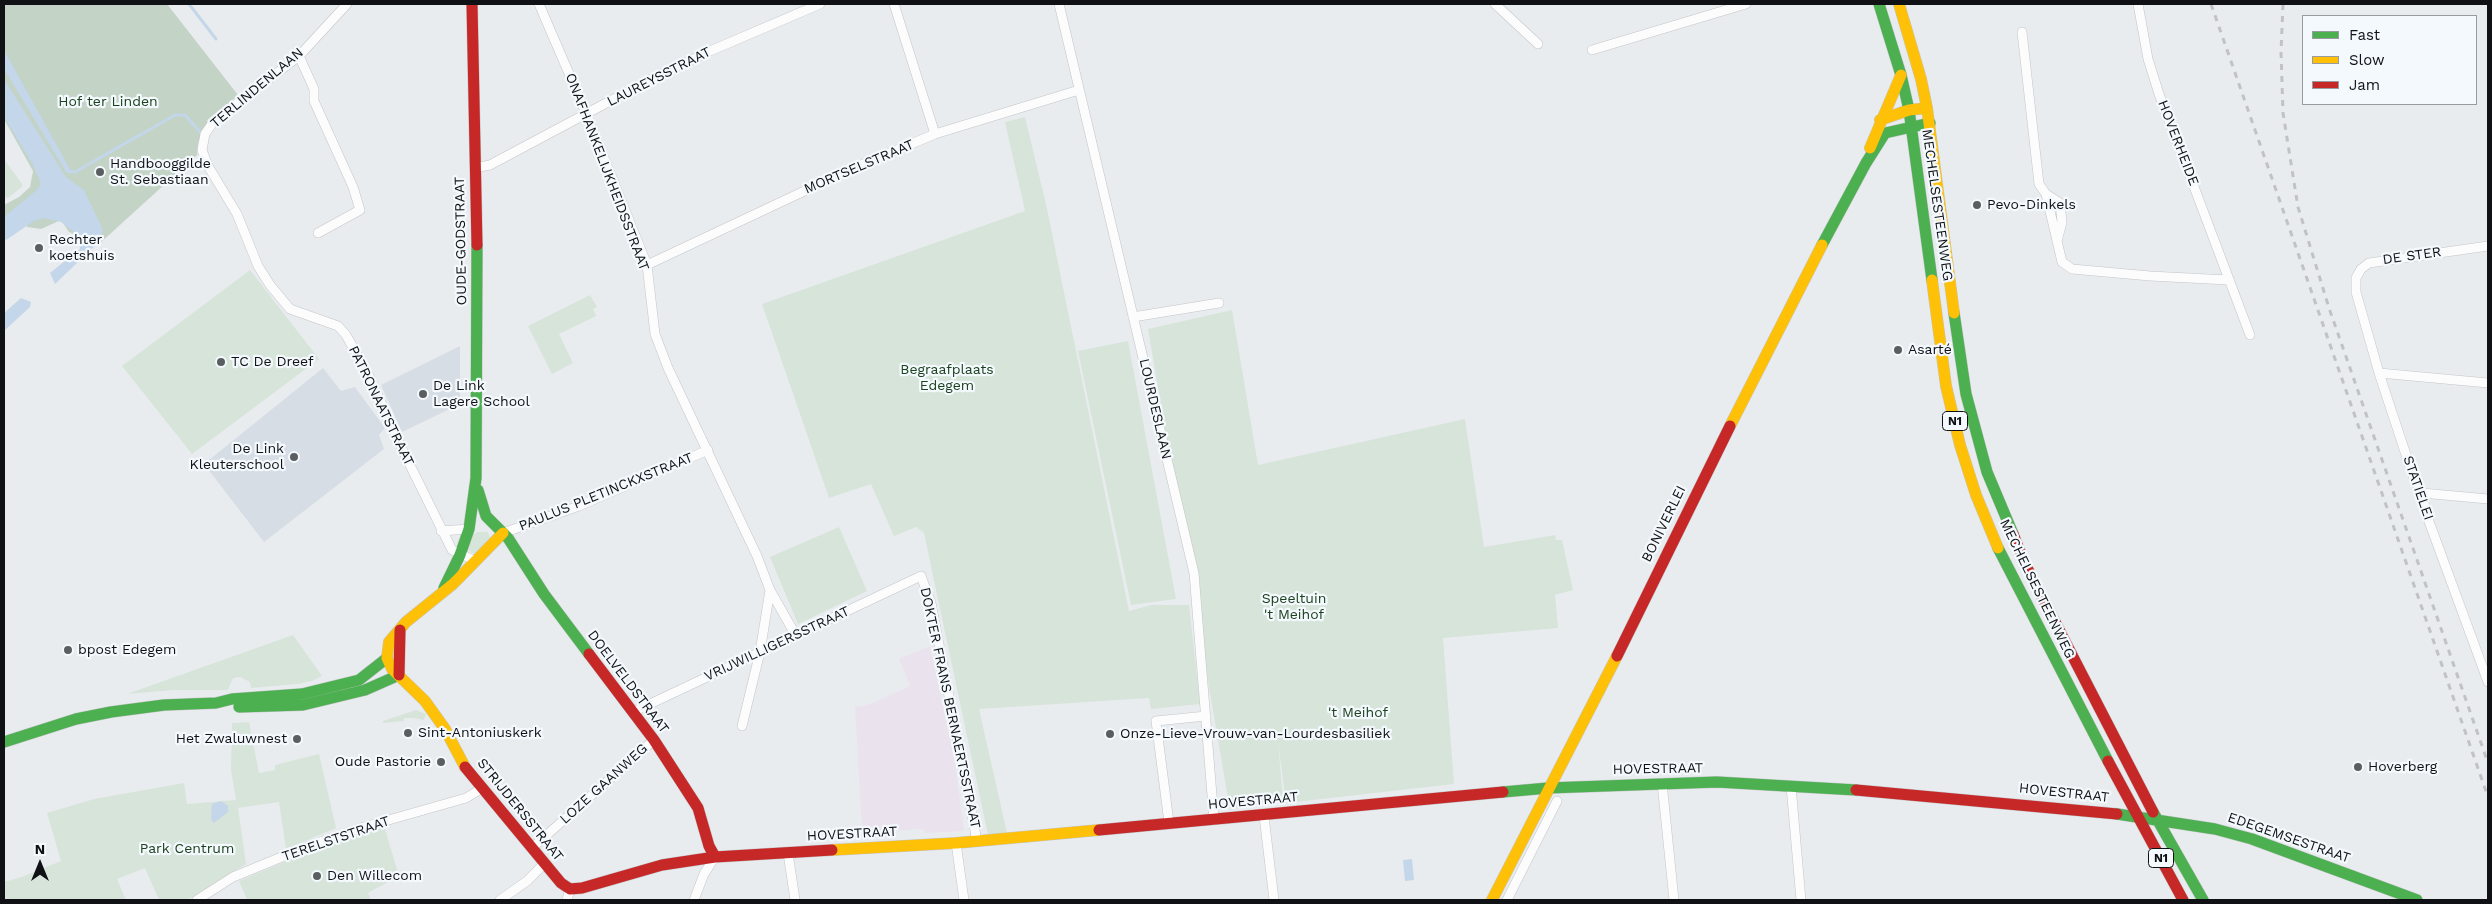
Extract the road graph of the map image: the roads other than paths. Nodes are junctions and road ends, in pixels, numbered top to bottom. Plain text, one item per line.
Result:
1 (347, 4) edge
2 (472, 4) edge
3 (539, 4) edge
4 (820, 4) edge
5 (894, 4) edge
6 (1059, 4) edge
7 (1495, 4) edge
8 (1746, 4) edge
9 (1879, 4) edge
10 (1899, 4) edge
11 (2138, 4) edge
12 (2022, 32) dead end
13 (1538, 44) dead end
14 (1592, 50) dead end
15 (299, 56) junction
16 (1901, 75) junction
17 (1079, 90) junction
18 (1927, 108) junction
19 (1909, 110) junction
20 (586, 113) junction
21 (1880, 120) junction
22 (1930, 123) junction
23 (1912, 125) junction
24 (936, 134) junction
25 (204, 157) joint
26 (1866, 163) junction
27 (474, 168) junction
28 (318, 233) dead end
29 (2488, 246) edge
30 (647, 265) junction
31 (2228, 280) junction
32 (2356, 292) joint
33 (1219, 303) dead end
34 (1133, 317) junction
35 (2250, 335) dead end
36 (2379, 374) junction
37 (2488, 383) edge
38 (708, 450) junction
39 (476, 478) junction
40 (2422, 493) junction
41 (2488, 499) edge
42 (470, 529) junction
43 (441, 530) junction
44 (503, 534) junction
45 (460, 555) junction
46 (476, 561) junction
47 (921, 576) joint
48 (443, 590) junction
49 (770, 590) junction
50 (795, 634) junction
51 (760, 652) junction
52 (392, 659) junction
53 (398, 675) junction
54 (2488, 682) edge
55 (341, 691) junction
56 (633, 712) junction
57 (1206, 716) junction
58 (742, 726) dead end
59 (654, 740) junction
60 (4, 742) edge
61 (1662, 783) junction
62 (1791, 786) junction
63 (1548, 788) junction
64 (481, 789) junction
65 (1557, 801) dead end
66 (1264, 816) junction
67 (2147, 817) junction
68 (1214, 820) junction
69 (1169, 823) junction
70 (977, 841) junction
71 (956, 844) junction
72 (532, 848) junction
73 (788, 853) junction
74 (715, 857) junction
75 (544, 864) junction
76 (570, 889) junction
77 (197, 900) edge
78 (500, 900) edge
79 (567, 900) edge
80 (694, 900) edge
81 (795, 900) edge
82 (964, 900) edge
83 (1274, 900) edge
84 (1492, 900) edge
85 (1507, 900) edge
86 (1674, 900) edge
87 (1801, 900) edge
88 (2184, 900) edge
89 (2203, 900) edge
90 (2417, 900) edge

1 - 15 street, TERLINDENLAAN
2 - 27 street, OUDE-GODSTRAAT
3 - 20 street, ONAFHANKELIJKHEIDSSTRAAT
4 - 20 street, LAUREYSSTRAAT
5 - 24 street
6 - 17 street, LOURDESLAAN
7 - 13 street
8 - 14 street
9 - 16 street, MECHELSESTEENWEG / N1
10 - 18 street, MECHELSESTEENWEG / N1
11 - 31 street, HOVERHEIDE
12 - 31 street
15 - 25 street, TERLINDENLAAN
15 - 28 street
16 - 19 street, MECHELSESTEENWEG / N1
16 - 21 street, BONIVERLEI
17 - 24 street, MORTSELSTRAAT
17 - 34 street, LOURDESLAAN
18 - 19 street
18 - 22 street, MECHELSESTEENWEG / N1
19 - 21 street
19 - 23 street, MECHELSESTEENWEG / N1
20 - 27 street, LAUREYSSTRAAT
20 - 30 street, ONAFHANKELIJKHEIDSSTRAAT
21 - 26 street, BONIVERLEI
22 - 23 street, BONIVERLEI
22 - 67 street, MECHELSESTEENWEG / N1
23 - 26 street, BONIVERLEI
23 - 67 street, MECHELSESTEENWEG / N1
24 - 30 street, MORTSELSTRAAT
25 - 43 street, PATRONAATSTRAAT
26 - 63 street, BONIVERLEI
27 - 39 street, OUDE-GODSTRAAT
29 - 32 street, DE STER
30 - 38 street, ONAFHANKELIJKHEIDSSTRAAT
31 - 35 street, HOVERHEIDE
32 - 36 street, STATIELEI
33 - 34 street
34 - 57 street, LOURDESLAAN
36 - 37 street
36 - 40 street, STATIELEI
38 - 44 street, PAULUS PLETINCKXSTRAAT
38 - 49 street, ONAFHANKELIJKHEIDSSTRAAT
39 - 42 street, OUDE-GODSTRAAT
39 - 44 street, OUDE-GODSTRAAT
40 - 41 street
40 - 54 street, STATIELEI
42 - 43 street
42 - 44 street
42 - 45 street
43 - 45 street
44 - 46 street
44 - 56 street, DOELVELDSTRAAT
45 - 46 street
45 - 48 street
46 - 48 street
47 - 50 street, VRIJWILLIGERSSTRAAT
47 - 70 street, DOKTER FRANS BERNAERTSSTRAAT
48 - 52 street
49 - 50 street, ONAFHANKELIJKHEIDSSTRAAT
49 - 51 street
50 - 51 street, VRIJWILLIGERSSTRAAT
51 - 56 street, VRIJWILLIGERSSTRAAT
51 - 58 street
52 - 53 street
52 - 55 street
53 - 55 street
53 - 64 street, STRIJDERSSTRAAT
55 - 60 street
56 - 59 street, DOELVELDSTRAAT
57 - 68 street, LOURDESLAAN
57 - 69 street
59 - 72 street, LOZE GAANWEG
59 - 74 street, DOELVELDSTRAAT
61 - 62 street, HOVESTRAAT
61 - 63 street, HOVESTRAAT
61 - 86 street
62 - 67 street, HOVESTRAAT
62 - 87 street
63 - 66 street, HOVESTRAAT
63 - 84 street, BONIVERLEI
64 - 72 street, STRIJDERSSTRAAT
64 - 77 street, TERELSTSTRAAT
65 - 85 street
66 - 68 street, HOVESTRAAT
66 - 83 street
67 - 88 street, MECHELSESTEENWEG / N1
67 - 89 street, MECHELSESTEENWEG / N1
67 - 90 street, EDEGEMSESTRAAT
68 - 69 street, HOVESTRAAT
69 - 70 street, HOVESTRAAT
70 - 71 street, HOVESTRAAT
71 - 73 street, HOVESTRAAT
71 - 82 street
72 - 75 street, STRIJDERSSTRAAT
73 - 74 street, HOVESTRAAT
73 - 81 street
74 - 76 street, HOVESTRAAT
74 - 80 street
75 - 76 street, STRIJDERSSTRAAT
75 - 78 street
76 - 79 street

